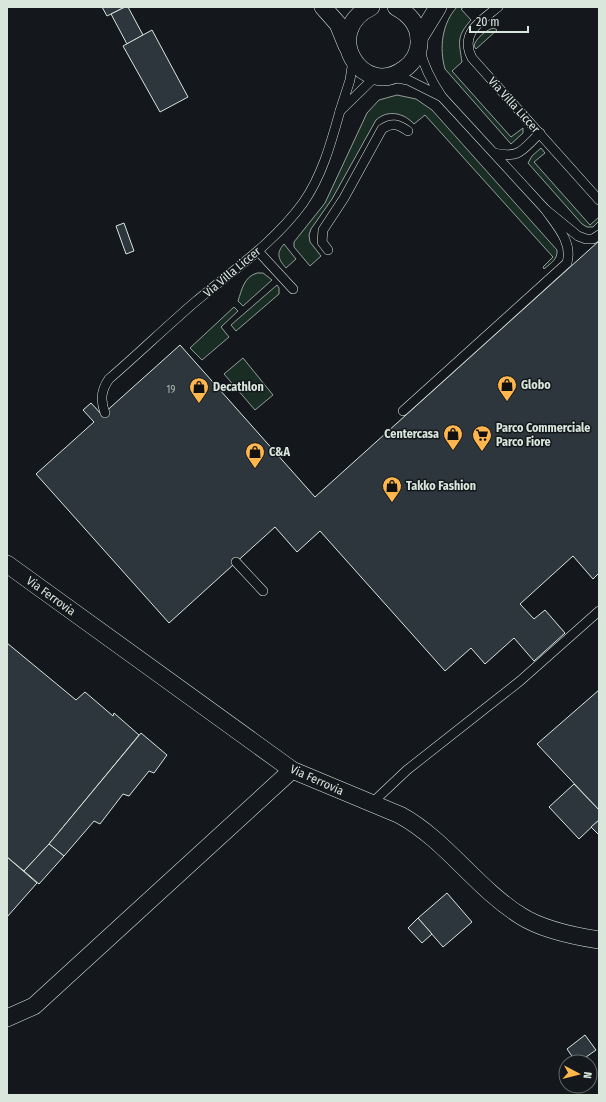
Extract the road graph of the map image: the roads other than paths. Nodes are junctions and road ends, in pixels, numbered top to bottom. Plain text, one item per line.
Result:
1 (323, 7) edge
2 (371, 7) edge
3 (396, 7) edge
4 (438, 7) edge
5 (498, 7) edge
6 (419, 41) junction
7 (351, 55) junction
8 (382, 76) junction
9 (442, 97) junction
10 (340, 111) junction
11 (408, 131) dead end
12 (540, 133) junction
13 (494, 153) junction
14 (517, 155) junction
15 (515, 176) junction
16 (599, 200) edge
17 (545, 209) junction
18 (599, 235) edge
19 (328, 250) dead end
20 (258, 251) junction
21 (293, 289) dead end
22 (403, 411) dead end
23 (104, 413) dead end
24 (236, 562) dead end
25 (7, 564) edge
26 (263, 591) dead end
27 (599, 611) edge
28 (292, 770) junction
29 (372, 803) junction
30 (599, 940) edge
31 (7, 1018) edge

1 - 7 street, Via Villa Liccer
2 - 7 street, Via Villa Liccer
3 - 6 street
4 - 6 street
5 - 12 lane, Via Villa Liccer
6 - 8 street
6 - 9 lane
7 - 8 street, Via Villa Liccer
7 - 10 lane, Via Villa Liccer
8 - 9 lane
8 - 10 lane
9 - 13 lane
10 - 20 lane, Via Villa Liccer
11 - 19 lane
12 - 14 lane
12 - 16 lane, Via Villa Liccer
13 - 14 lane
13 - 15 lane
14 - 15 lane
15 - 17 lane
17 - 18 lane
17 - 22 lane
20 - 21 lane
20 - 23 lane, Via Villa Liccer
24 - 26 lane
25 - 28 street, Via Ferrovia
27 - 29 lane
28 - 29 street, Via Ferrovia
28 - 31 street
29 - 30 street, Via Ferrovia

